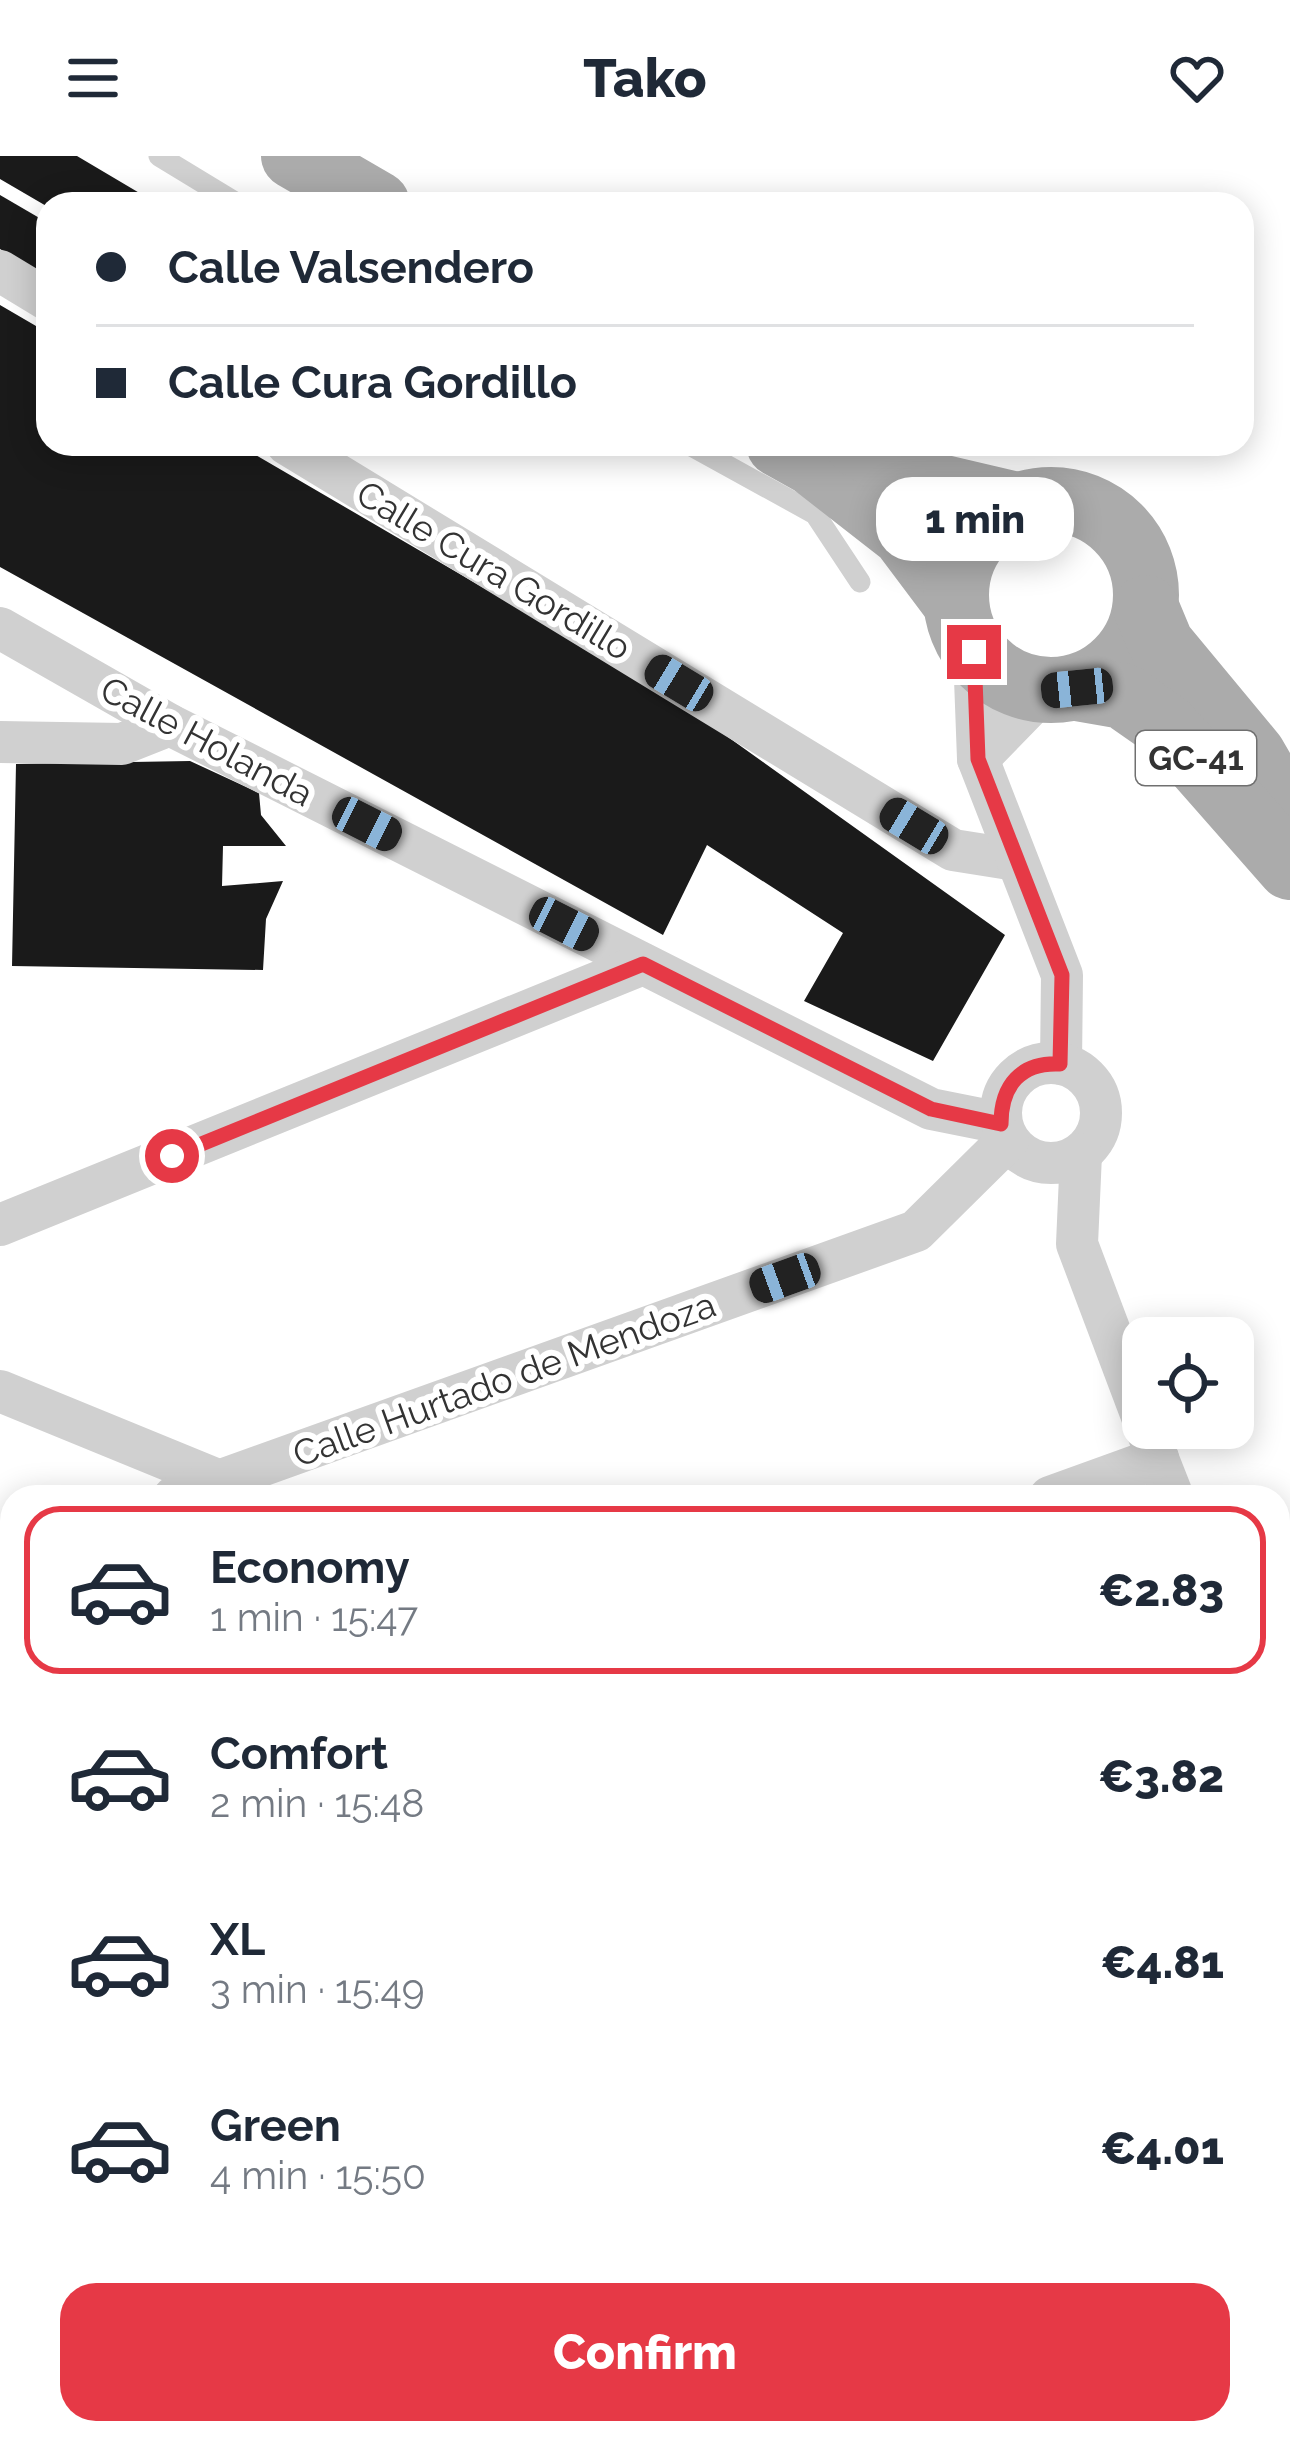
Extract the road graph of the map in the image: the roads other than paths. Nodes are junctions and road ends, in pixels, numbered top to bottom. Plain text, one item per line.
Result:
1 (159, 156) edge
2 (294, 156) edge
3 (218, 192) edge
4 (356, 192) edge
5 (0, 272) edge
6 (36, 293) edge
7 (307, 456) edge
8 (710, 456) edge
9 (800, 456) edge
10 (878, 456) edge
11 (1016, 505) junction
12 (860, 582) dead end
13 (1146, 608) junction
14 (964, 627) junction
15 (0, 628) edge
16 (1061, 689) junction
17 (170, 725) junction
18 (0, 742) edge
19 (978, 759) junction
20 (1290, 819) edge
21 (1016, 860) junction
22 (1290, 867) edge
23 (643, 964) junction
24 (1060, 1064) junction
25 (1004, 1132) junction
26 (1081, 1154) junction
27 (0, 1226) edge
28 (0, 1390) edge
29 (1155, 1450) edge
30 (219, 1481) junction
31 (208, 1485) edge
32 (230, 1485) edge
33 (1077, 1485) edge

1 - 3 lane
2 - 4 main road
5 - 6 street
7 - 21 street, Calle Cura Gordillo
8 - 12 lane
9 - 14 main road, GC-41
10 - 11 main road, GC-41
11 - 13 main road, GC-41
11 - 14 main road
13 - 16 main road
13 - 20 main road, GC-41
14 - 16 main road, GC-41
14 - 19 street
15 - 17 street, Calle Holanda
16 - 19 street
16 - 22 main road, GC-41
17 - 18 street
17 - 23 street, Calle Holanda
19 - 21 street
21 - 24 street
23 - 25 street, Calle Holanda
23 - 27 street
24 - 25 street
24 - 26 street
25 - 26 street
25 - 30 street, Calle Hurtado de Mendoza
26 - 29 street
28 - 30 street
29 - 33 street
30 - 31 street, Calle Hurtado de Mendoza
30 - 32 street

